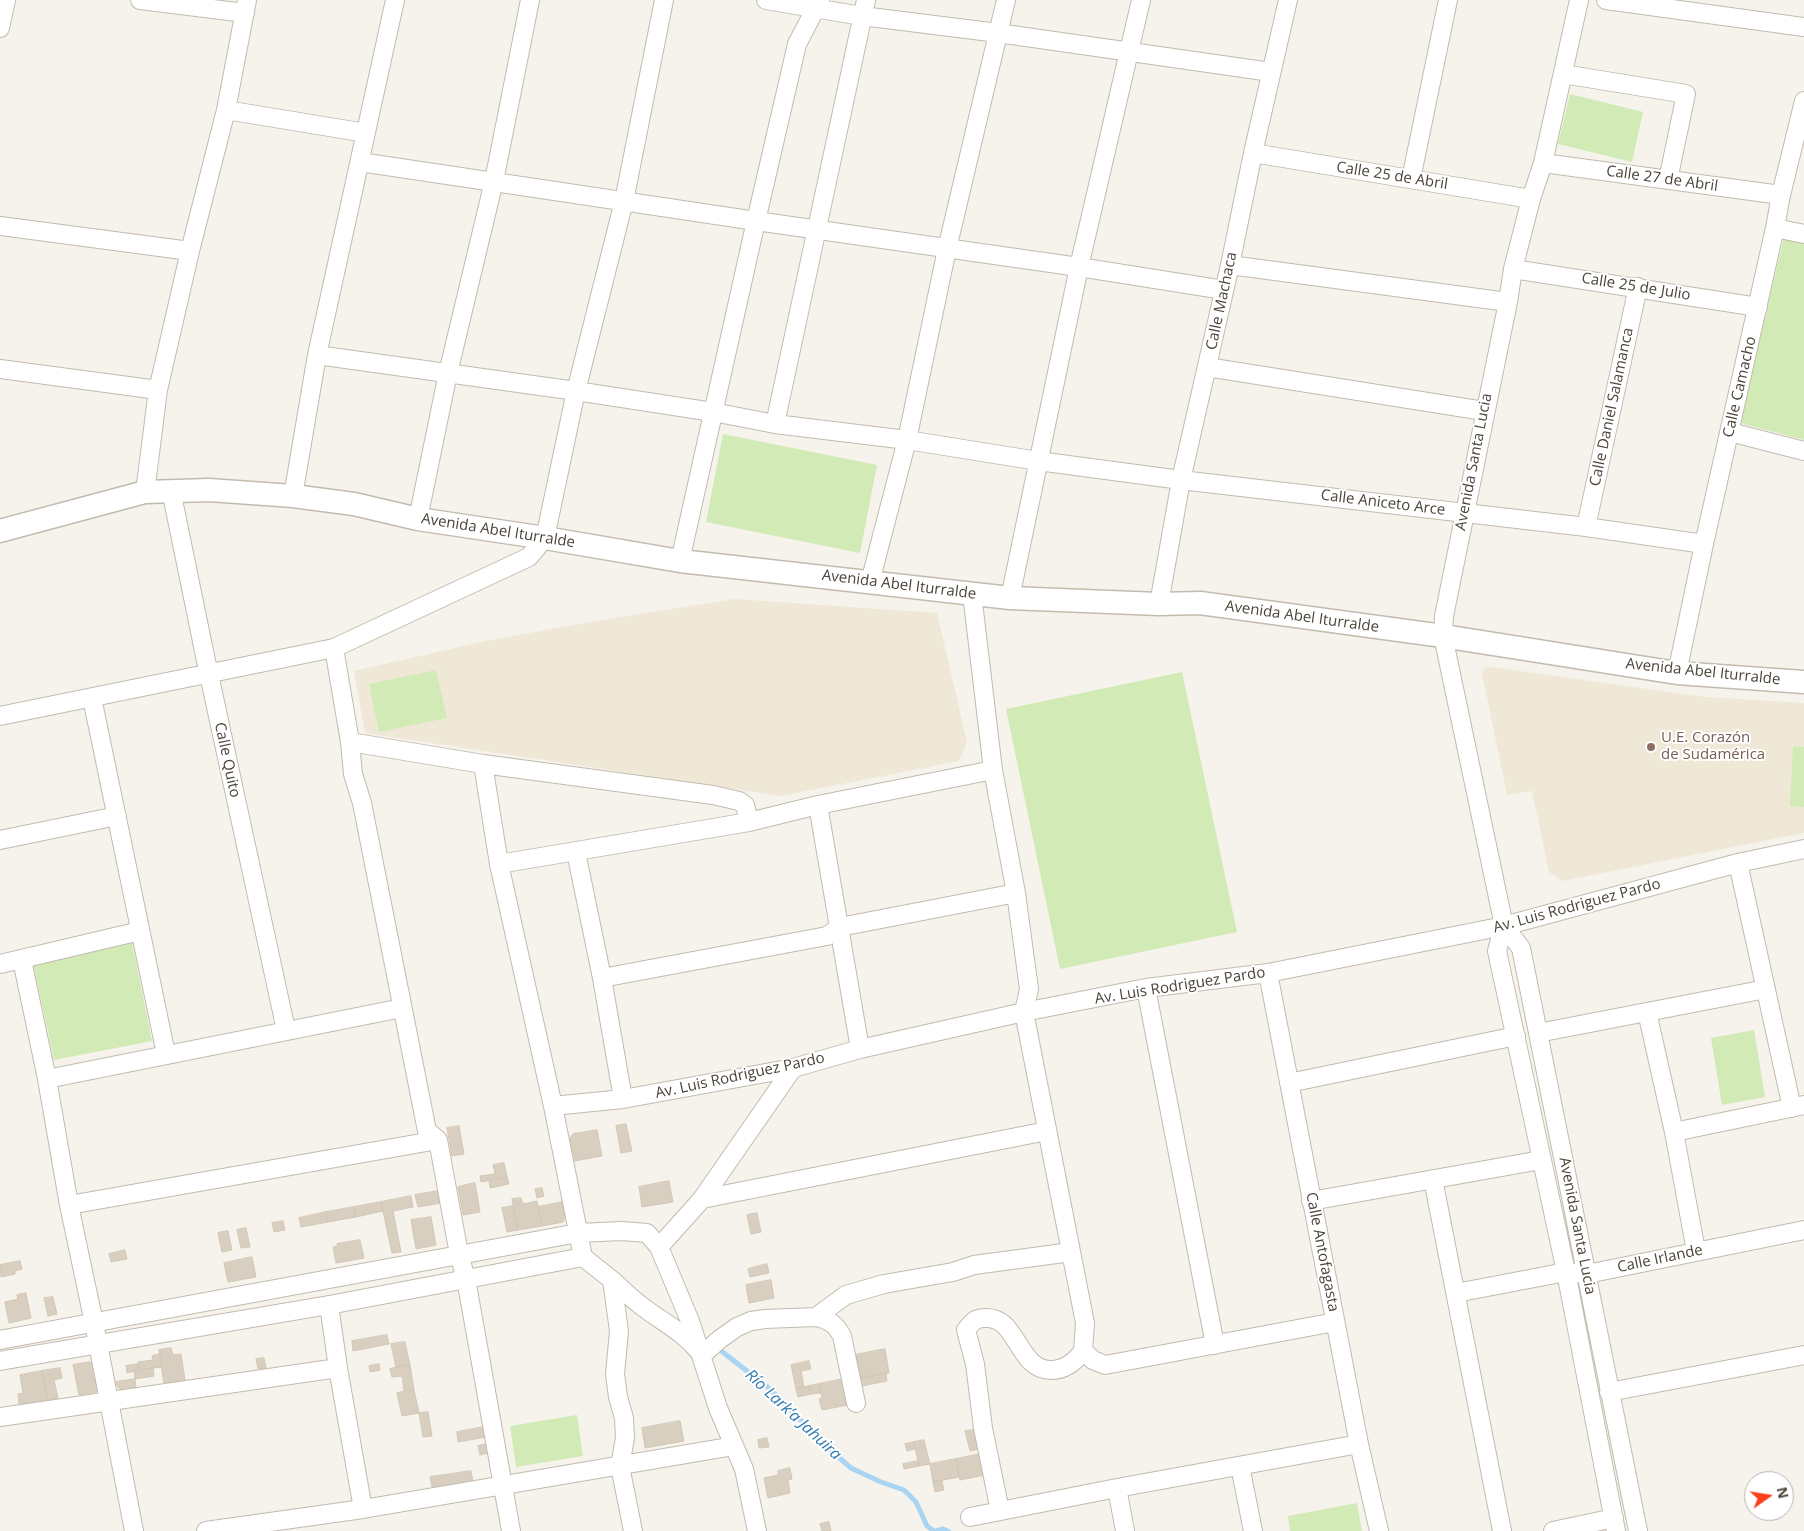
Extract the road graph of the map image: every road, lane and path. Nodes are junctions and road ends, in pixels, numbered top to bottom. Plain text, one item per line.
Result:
1 (6, 0) edge
2 (140, 0) edge
3 (395, 0) edge
4 (530, 0) edge
5 (664, 0) edge
6 (766, 0) edge
7 (1006, 0) edge
8 (1141, 0) edge
9 (1288, 0) edge
10 (1448, 0) edge
11 (1579, 0) edge
12 (1606, 0) edge
13 (817, 4) edge
14 (246, 7) edge
15 (864, 8) edge
16 (1804, 27) edge
17 (0, 28) edge
18 (998, 32) junction
19 (1130, 52) junction
20 (1271, 72) junction
21 (1563, 74) junction
22 (1804, 101) edge
23 (226, 110) junction
24 (366, 133) junction
25 (1252, 153) junction
26 (360, 162) junction
27 (1543, 163) junction
28 (1411, 179) junction
29 (1668, 180) junction
30 (494, 181) junction
31 (1781, 195) junction
32 (1531, 199) junction
33 (624, 201) junction
34 (756, 222) junction
35 (0, 226) edge
36 (1776, 228) junction
37 (818, 230) junction
38 (1804, 234) edge
39 (947, 249) junction
40 (190, 251) junction
41 (1230, 265) junction
42 (1079, 267) junction
43 (1513, 269) junction
44 (1638, 287) junction
45 (1224, 290) junction
46 (1508, 302) junction
47 (1758, 307) junction
48 (317, 355) junction
49 (1207, 367) junction
50 (0, 369) edge
51 (448, 373) junction
52 (158, 390) junction
53 (576, 391) junction
54 (1484, 411) junction
55 (713, 412) junction
56 (775, 424) junction
57 (1730, 432) junction
58 (908, 440) junction
59 (1804, 451) edge
60 (1038, 461) junction
61 (1181, 480) junction
62 (171, 490) junction
63 (145, 492) junction
64 (293, 496) junction
65 (1464, 512) junction
66 (418, 519) junction
67 (1586, 527) junction
68 (0, 531) edge
69 (545, 538) junction
70 (1704, 544) junction
71 (680, 561) junction
72 (870, 582) junction
73 (972, 594) junction
74 (1010, 598) junction
75 (1159, 604) junction
76 (1443, 636) junction
77 (334, 648) junction
78 (208, 673) junction
79 (1677, 673) junction
80 (1803, 678) edge
81 (92, 698) junction
82 (0, 716) edge
83 (350, 742) junction
84 (483, 764) junction
85 (993, 770) junction
86 (818, 805) junction
87 (118, 816) junction
88 (748, 822) junction
89 (0, 840) edge
90 (1804, 849) edge
91 (576, 852) junction
92 (1738, 863) junction
93 (499, 864) junction
94 (1016, 894) junction
95 (1504, 926) junction
96 (840, 927) junction
97 (140, 931) junction
98 (22, 960) junction
99 (0, 964) edge
100 (1268, 973) junction
101 (602, 978) junction
102 (1146, 988) junction
103 (1766, 989) junction
104 (402, 1008) junction
105 (1024, 1012) junction
106 (1647, 1012) junction
107 (286, 1030) junction
108 (1538, 1032) junction
109 (1516, 1036) junction
110 (860, 1049) junction
111 (166, 1054) junction
112 (793, 1068) junction
113 (47, 1079) junction
114 (1289, 1083) junction
115 (623, 1099) junction
116 (553, 1106) junction
117 (1798, 1106) edge
118 (1047, 1130) junction
119 (1674, 1132) junction
120 (438, 1140) junction
121 (1541, 1160) junction
122 (1433, 1179) junction
123 (702, 1198) junction
124 (1312, 1200) junction
125 (69, 1205) junction
126 (1804, 1230) edge
127 (578, 1233) junction
128 (659, 1247) junction
129 (1696, 1251) junction
130 (1071, 1252) junction
131 (459, 1254) junction
132 (583, 1257) junction
133 (1566, 1272) junction
134 (1587, 1274) junction
135 (466, 1279) junction
136 (612, 1280) junction
137 (1456, 1293) junction
138 (329, 1305) junction
139 (816, 1317) junction
140 (1335, 1322) junction
141 (94, 1323) junction
142 (0, 1340) edge
143 (97, 1343) junction
144 (1215, 1345) junction
145 (1084, 1351) junction
146 (1804, 1355) edge
147 (702, 1356) junction
148 (0, 1361) edge
149 (338, 1368) junction
150 (1609, 1392) junction
151 (109, 1402) junction
152 (856, 1403) dead end
153 (0, 1417) edge
154 (1359, 1444) junction
155 (734, 1446) junction
156 (620, 1466) junction
157 (1240, 1466) junction
158 (503, 1487) junction
159 (1117, 1488) junction
160 (363, 1509) junction
161 (1000, 1511) junction
162 (970, 1517) dead end
163 (1615, 1524) edge
164 (134, 1531) edge
165 (206, 1531) edge
166 (511, 1531) edge
167 (633, 1531) edge
168 (757, 1531) edge
169 (1126, 1531) edge
170 (1253, 1531) edge
171 (1379, 1531) edge
172 (1502, 1531) edge
173 (1554, 1531) edge
174 (1638, 1531) edge

1 - 17 street
2 - 14 street
3 - 24 street
4 - 30 street
5 - 33 street
6 - 13 street
7 - 18 street
8 - 19 street
9 - 20 street, Calle Machaca
10 - 28 street
11 - 21 street, Avenida Santa Lucia
12 - 16 street
13 - 15 street
13 - 34 street
14 - 23 street
15 - 18 street
15 - 37 street
18 - 19 street
18 - 39 street
19 - 20 street
19 - 42 street
20 - 25 street, Calle Machaca
21 - 27 street, Avenida Santa Lucia
21 - 29 street
22 - 31 street, Calle Camacho
23 - 24 street
23 - 40 street
24 - 26 street
25 - 28 street, Calle 25 de Abril
25 - 41 street, Calle Machaca
26 - 30 street
26 - 48 street
27 - 29 street, Calle 27 de Abril
27 - 32 street, Avenida Santa Lucia
28 - 32 street, Calle 25 de Abril
29 - 31 street, Calle 27 de Abril
30 - 33 street
30 - 51 street
31 - 36 street, Calle Camacho
32 - 43 street, Avenida Santa Lucia
33 - 34 street
33 - 53 street
34 - 37 street
34 - 55 street
35 - 40 street
36 - 38 street
36 - 47 street, Calle Camacho
37 - 39 street
37 - 56 street
39 - 42 street
39 - 58 street
40 - 52 street
41 - 45 street, Calle Machaca
41 - 46 street
42 - 45 street
42 - 60 street
43 - 44 street, Calle 25 de Julio
43 - 46 street, Avenida Santa Lucia
44 - 47 street, Calle 25 de Julio
44 - 67 street, Calle Daniel Salamanca
45 - 49 street, Calle Machaca
46 - 54 street, Avenida Santa Lucia
47 - 57 street, Calle Camacho
48 - 51 street, Calle Aniceto Arce
48 - 64 street
49 - 54 street
49 - 61 street, Calle Machaca
50 - 52 street
51 - 53 street, Calle Aniceto Arce
51 - 66 street
52 - 63 street
53 - 55 street, Calle Aniceto Arce
53 - 69 street
54 - 65 street, Avenida Santa Lucia
55 - 56 street, Calle Aniceto Arce
55 - 71 street
56 - 58 street, Calle Aniceto Arce
57 - 59 street
57 - 70 street, Calle Camacho
58 - 60 street, Calle Aniceto Arce
58 - 72 street
60 - 61 street, Calle Aniceto Arce
60 - 74 street
61 - 65 street, Calle Aniceto Arce
61 - 75 street, Calle Machaca
62 - 63 street, Avenida Abel Iturralde
62 - 64 street, Avenida Abel Iturralde
62 - 78 street, Calle Quito
63 - 68 street, Avenida Abel Iturralde
64 - 66 street, Avenida Abel Iturralde
65 - 67 street, Calle Aniceto Arce
65 - 76 street, Avenida Santa Lucia
66 - 69 street, Avenida Abel Iturralde
67 - 70 street, Calle Aniceto Arce
69 - 71 street, Avenida Abel Iturralde
69 - 77 street
70 - 79 street, Calle Camacho
71 - 72 street, Avenida Abel Iturralde
72 - 73 street, Avenida Abel Iturralde
73 - 74 street, Avenida Abel Iturralde
73 - 85 street
74 - 75 street, Avenida Abel Iturralde
75 - 76 street, Avenida Abel Iturralde
76 - 79 street, Avenida Abel Iturralde
76 - 95 street, Avenida Santa Lucia
77 - 78 street
77 - 83 street
78 - 81 street
78 - 107 street, Calle Quito
79 - 80 street, Avenida Abel Iturralde
81 - 82 street
81 - 87 street
83 - 84 street
83 - 104 street
84 - 88 street
84 - 93 street
85 - 86 street
85 - 94 street
86 - 88 street
86 - 96 street
87 - 89 street
87 - 97 street
88 - 91 street
90 - 92 street, Av. Luis Rodriguez Pardo
91 - 93 street
91 - 101 street
92 - 95 street, Av. Luis Rodriguez Pardo
92 - 103 street
93 - 116 street
94 - 96 street
94 - 105 street
95 - 100 street, Av. Luis Rodriguez Pardo
95 - 108 street, Avenida Santa Lucia
95 - 109 street, Avenida Santa Lucia
96 - 101 street
96 - 110 street
97 - 98 street
97 - 111 street
98 - 99 street
98 - 113 street
100 - 102 street, Av. Luis Rodriguez Pardo
100 - 114 street, Calle Antofagasta
101 - 115 street
102 - 105 street, Av. Luis Rodriguez Pardo
102 - 144 street
103 - 106 street
103 - 117 street
104 - 107 street
104 - 120 street
105 - 110 street, Av. Luis Rodriguez Pardo
105 - 118 street
106 - 108 street
106 - 119 street
107 - 111 street
108 - 134 street, Avenida Santa Lucia
109 - 114 street
109 - 121 street, Avenida Santa Lucia
110 - 112 street, Av. Luis Rodriguez Pardo
111 - 113 street
112 - 115 street, Av. Luis Rodriguez Pardo
112 - 123 street
113 - 125 street
114 - 124 street, Calle Antofagasta
115 - 116 street, Av. Luis Rodriguez Pardo
116 - 127 street
117 - 119 street
118 - 123 street
118 - 130 street
119 - 129 street
120 - 125 street
120 - 131 street
121 - 122 street
121 - 133 street, Avenida Santa Lucia
122 - 124 street
122 - 137 street
123 - 128 street
124 - 140 street, Calle Antofagasta
125 - 141 street
126 - 129 street, Calle Irlande
127 - 128 street
127 - 131 street
127 - 132 street
128 - 147 street
129 - 134 street, Calle Irlande
130 - 139 street
130 - 145 street
131 - 135 street
131 - 141 street
132 - 135 street
132 - 136 street
133 - 134 street, Calle Irlande
133 - 137 street, Calle Irlande
133 - 163 street, Avenida Santa Lucia
134 - 150 street, Avenida Santa Lucia
135 - 138 street
135 - 158 street
136 - 147 street
136 - 156 street
137 - 172 street
138 - 143 street
138 - 149 street
139 - 147 street
139 - 152 street
140 - 144 street
140 - 154 street, Calle Antofagasta
141 - 142 street
141 - 143 street
143 - 148 street
143 - 151 street
144 - 145 street
145 - 161 street
146 - 150 street
147 - 155 street
149 - 151 street
149 - 160 street
150 - 174 street, Avenida Santa Lucia
151 - 153 street
151 - 164 street
154 - 157 street
154 - 171 street, Calle Antofagasta
155 - 156 street
155 - 168 street
156 - 158 street
156 - 167 street
157 - 159 street
157 - 170 street
158 - 160 street
158 - 166 street
159 - 161 street
159 - 169 street
160 - 165 street
161 - 162 street
163 - 173 street

